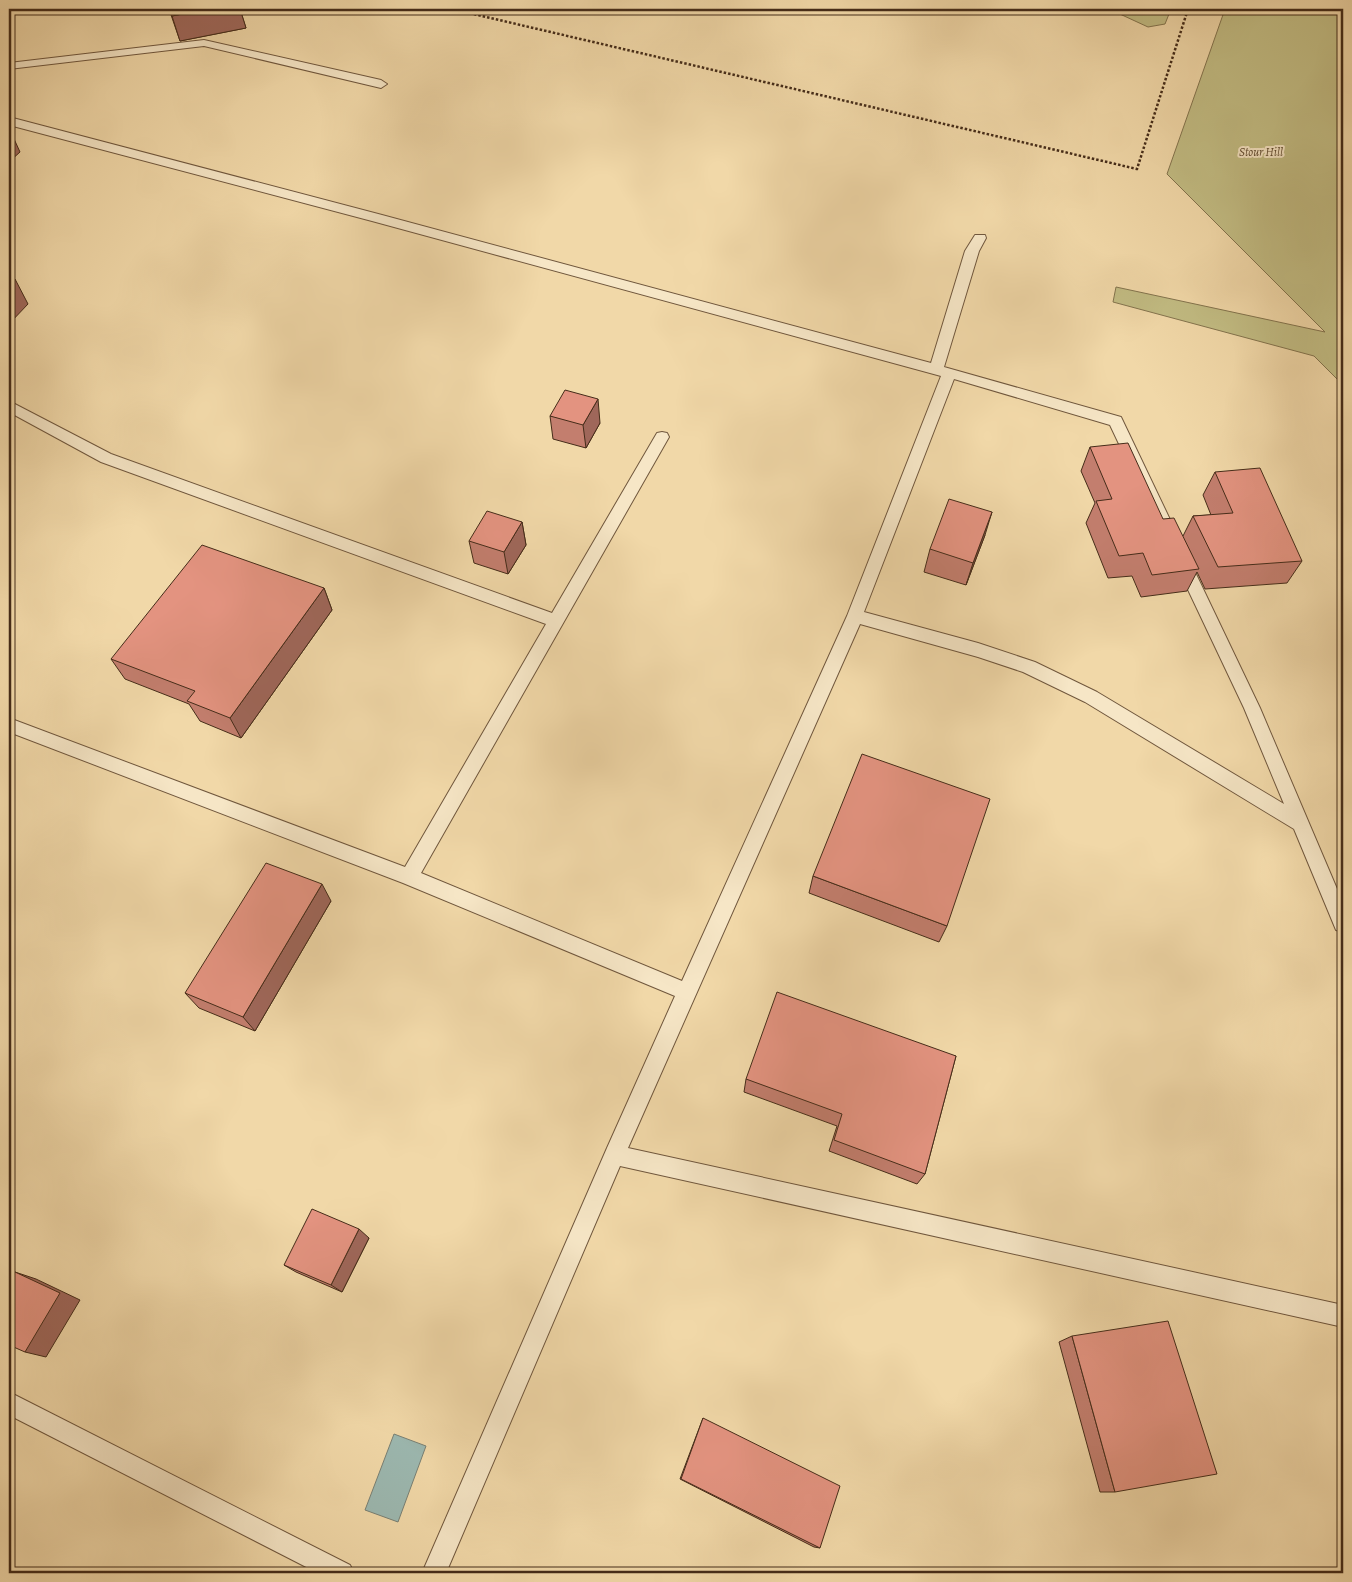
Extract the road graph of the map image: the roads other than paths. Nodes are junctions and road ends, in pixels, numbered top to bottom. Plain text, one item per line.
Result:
1 (9, 66) edge
2 (381, 84) dead end
3 (9, 121) edge
4 (980, 238) dead end
5 (942, 371) junction
6 (9, 406) edge
7 (662, 436) dead end
8 (855, 616) junction
9 (556, 621) junction
10 (9, 725) edge
11 (1300, 823) junction
12 (409, 877) junction
13 (1343, 924) edge
14 (686, 992) junction
15 (614, 1155) junction
16 (1343, 1316) edge
17 (9, 1403) edge
18 (342, 1573) edge
19 (434, 1573) edge

1 - 2 lane
3 - 5 lane
4 - 5 lane
5 - 8 lane
5 - 11 lane
6 - 9 lane
7 - 9 lane
8 - 11 lane
8 - 14 lane
9 - 12 lane
10 - 12 lane
11 - 13 lane
12 - 14 lane
14 - 15 lane
15 - 16 lane
15 - 19 lane
17 - 18 lane

